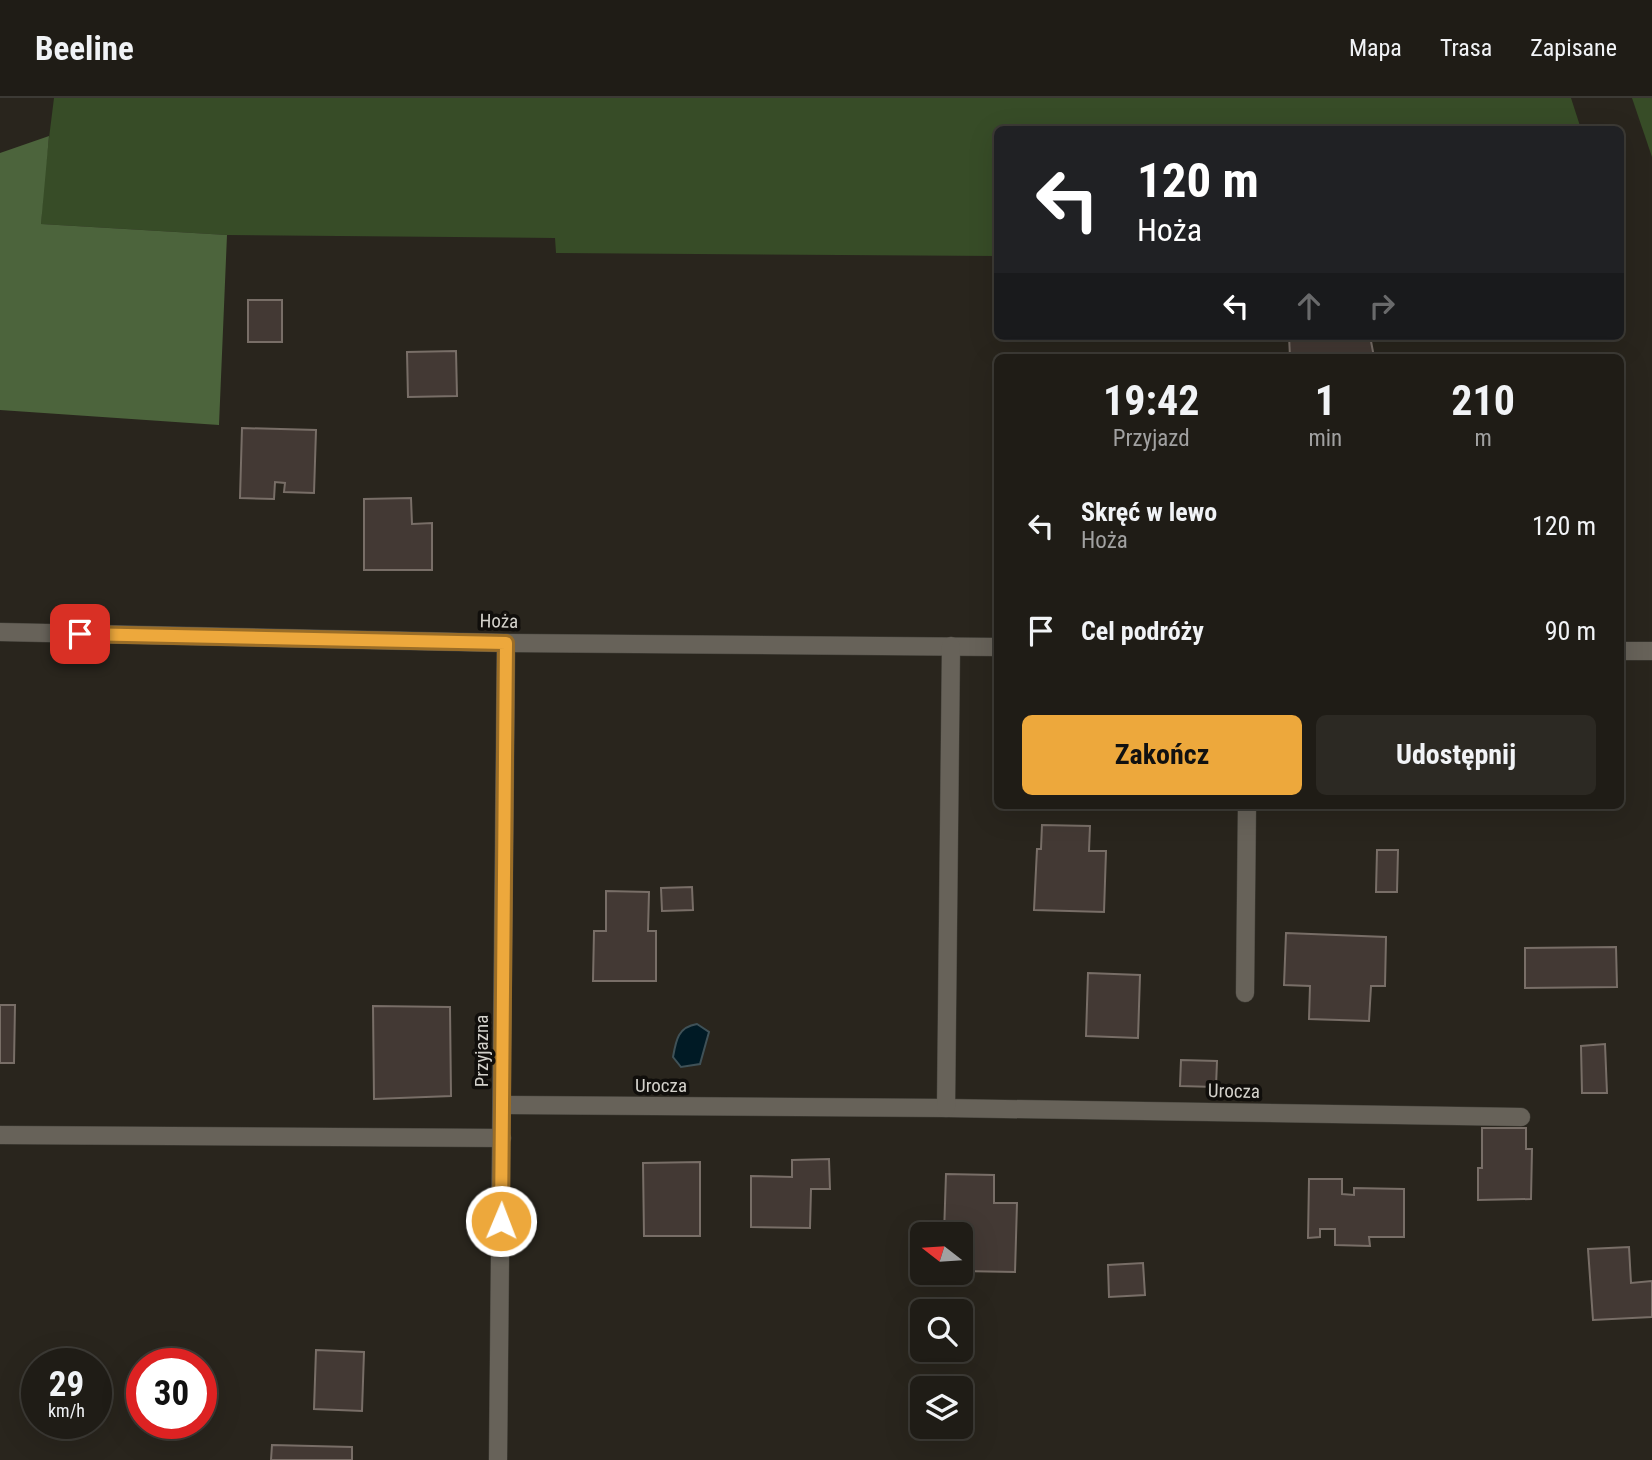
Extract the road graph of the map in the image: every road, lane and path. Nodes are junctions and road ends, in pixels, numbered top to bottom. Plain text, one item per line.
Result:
1 (0, 632) edge
2 (506, 643) junction
3 (951, 646) junction
4 (994, 647) edge
5 (1624, 651) edge
6 (1652, 651) edge
7 (1247, 809) edge
8 (1245, 993) dead end
9 (502, 1105) junction
10 (946, 1108) junction
11 (1521, 1117) dead end
12 (0, 1135) edge
13 (502, 1138) junction
14 (498, 1460) edge

1 - 2 street, Hoża
2 - 3 street, Hoża
2 - 9 street, Przyjazna
3 - 4 street, Hoża
3 - 10 street
5 - 6 street
7 - 8 street
9 - 10 street, Urocza
9 - 13 street, Przyjazna
10 - 11 street, Urocza
12 - 13 street
13 - 14 street, Przyjazna

